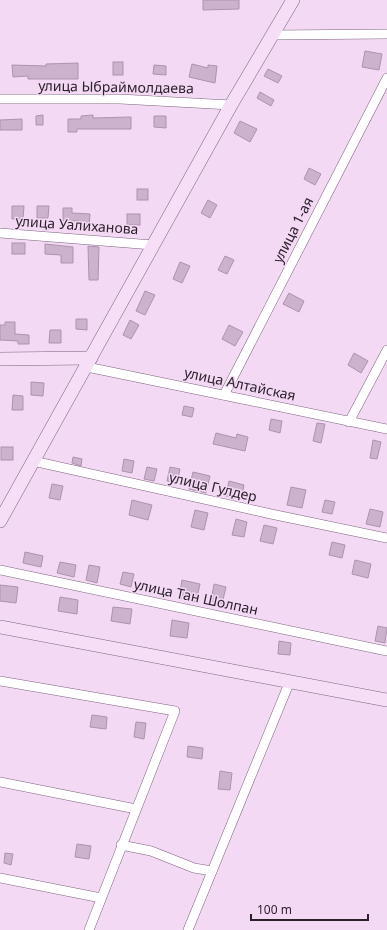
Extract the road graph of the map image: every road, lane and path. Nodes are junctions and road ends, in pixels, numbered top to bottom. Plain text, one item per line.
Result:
1 (293, 0) edge
2 (387, 34) edge
3 (272, 35) junction
4 (387, 78) edge
5 (0, 99) edge
6 (231, 105) junction
7 (0, 233) edge
8 (152, 245) junction
9 (387, 350) edge
10 (0, 360) edge
11 (89, 363) junction
12 (224, 394) junction
13 (349, 422) junction
14 (387, 429) edge
15 (33, 461) junction
16 (5, 502) edge
17 (0, 521) edge
18 (387, 538) edge
19 (0, 570) edge
20 (0, 627) edge
21 (387, 651) edge
22 (0, 681) edge
23 (290, 682) junction
24 (387, 700) edge
25 (0, 782) edge
26 (136, 809) junction
27 (121, 845) junction
28 (212, 871) junction
29 (0, 878) edge
30 (101, 898) junction
31 (89, 930) edge
32 (188, 930) edge

1 - 3 street
2 - 3 street
3 - 6 street
4 - 12 street, улица 1-ая
5 - 6 street, улица Ыбраймолдаева
6 - 8 street
7 - 8 street, улица Уалиханова
8 - 11 street
9 - 13 street
10 - 11 street
11 - 12 street, улица Алтайская
11 - 15 street
12 - 13 street, улица Алтайская
13 - 14 street, улица Алтайская
15 - 16 street
15 - 18 street, улица Гулдер
16 - 17 street
19 - 21 street, улица Тан Шолпан
20 - 23 street
22 - 26 street
23 - 24 street
23 - 28 street
25 - 26 street
26 - 27 street
27 - 28 street
27 - 30 street
28 - 32 street
29 - 30 street
30 - 31 street

